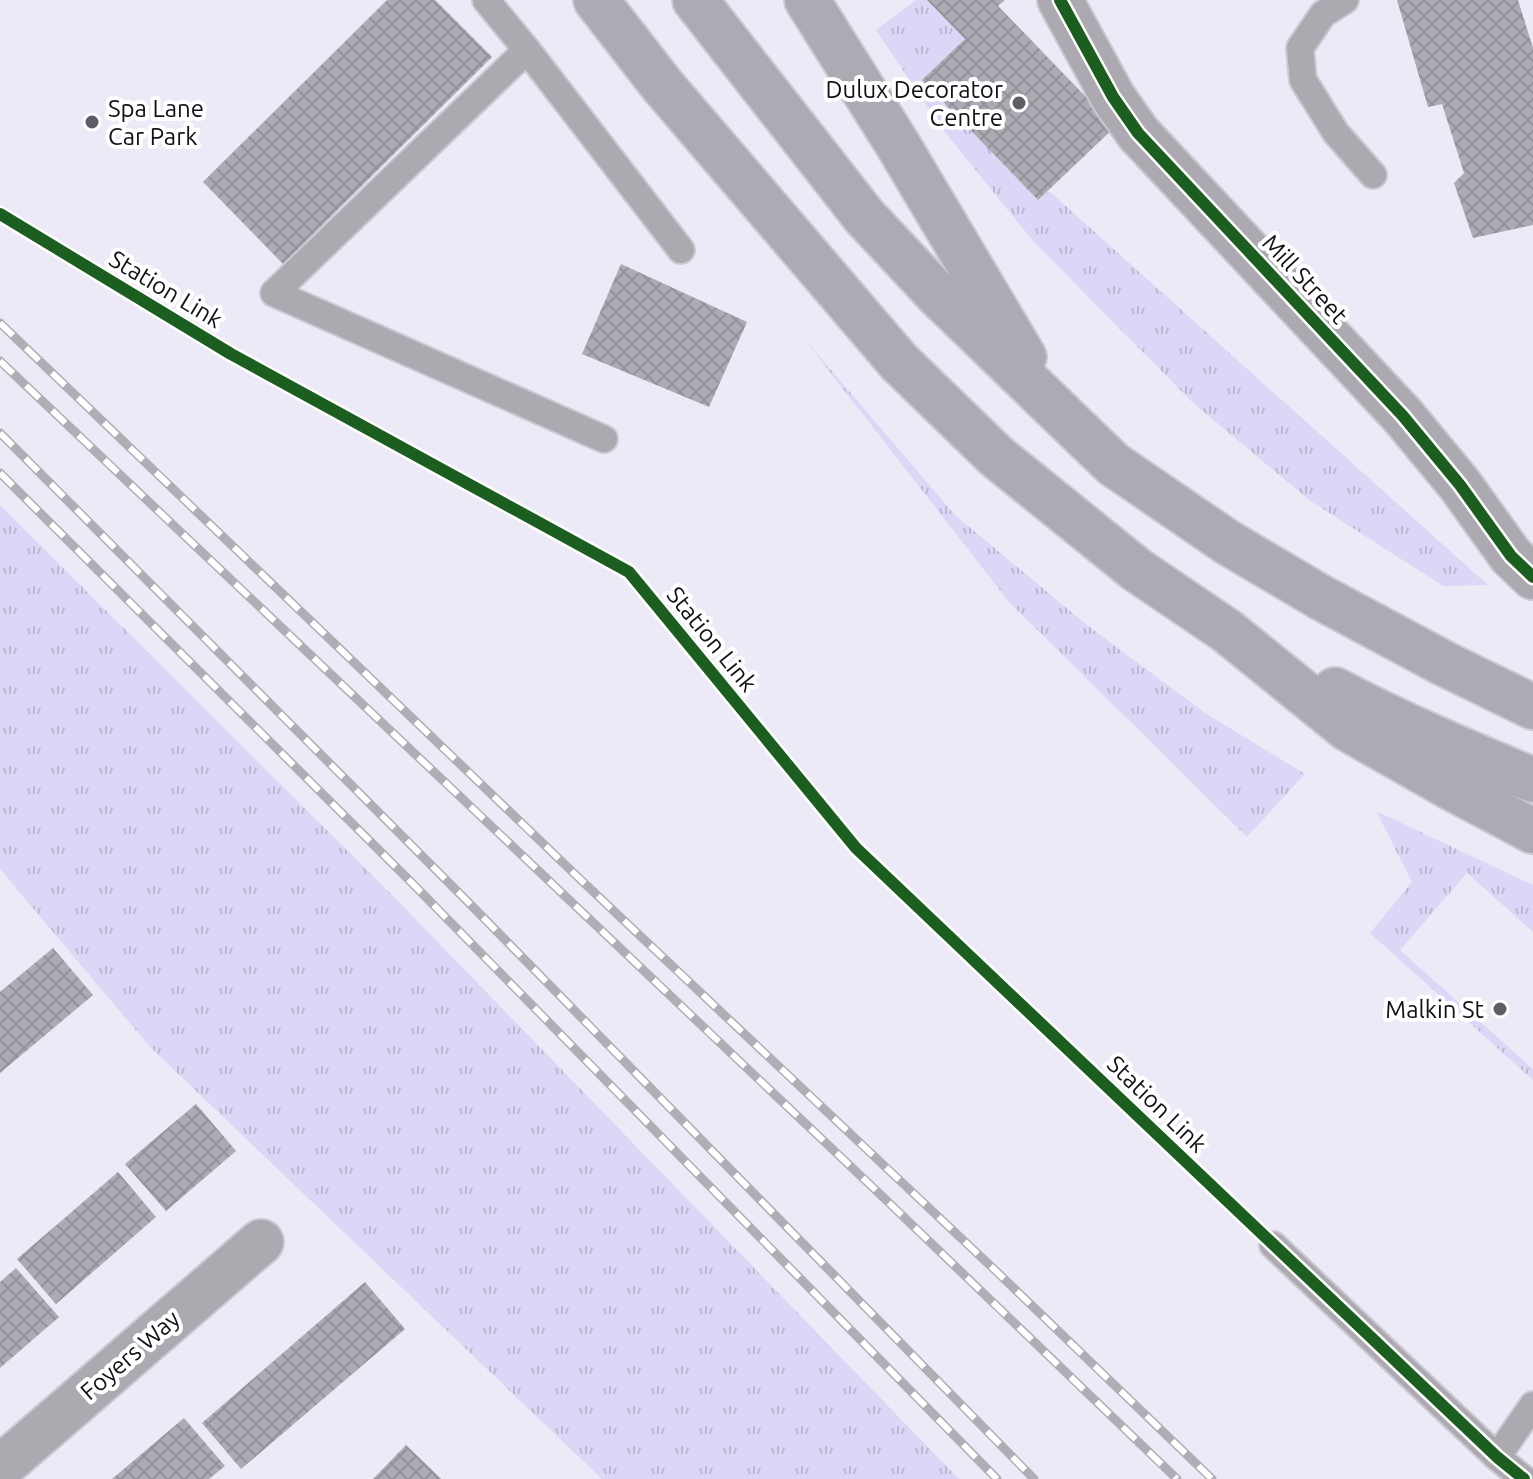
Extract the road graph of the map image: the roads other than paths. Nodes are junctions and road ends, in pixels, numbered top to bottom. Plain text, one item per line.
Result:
1 (486, 0) edge
2 (596, 0) edge
3 (695, 0) edge
4 (807, 0) edge
5 (1060, 0) edge
6 (1345, 0) edge
7 (527, 50) junction
8 (1373, 175) dead end
9 (681, 250) dead end
10 (1055, 407) junction
11 (604, 439) dead end
12 (1533, 577) edge
13 (1227, 631) junction
14 (1533, 707) edge
15 (1533, 780) edge
16 (1533, 831) edge
17 (261, 1242) dead end
18 (1273, 1245) dead end
19 (1533, 1405) edge
20 (1497, 1457) junction
21 (0, 1468) edge
22 (1524, 1479) edge

1 - 7 lane
2 - 13 highway
3 - 10 highway
4 - 10 highway
5 - 12 street, Mill Street
6 - 8 lane
7 - 9 lane
7 - 11 lane
10 - 14 highway
13 - 15 highway
13 - 16 highway
17 - 21 street, Foyers Way
18 - 20 lane
19 - 20 lane
20 - 22 lane

